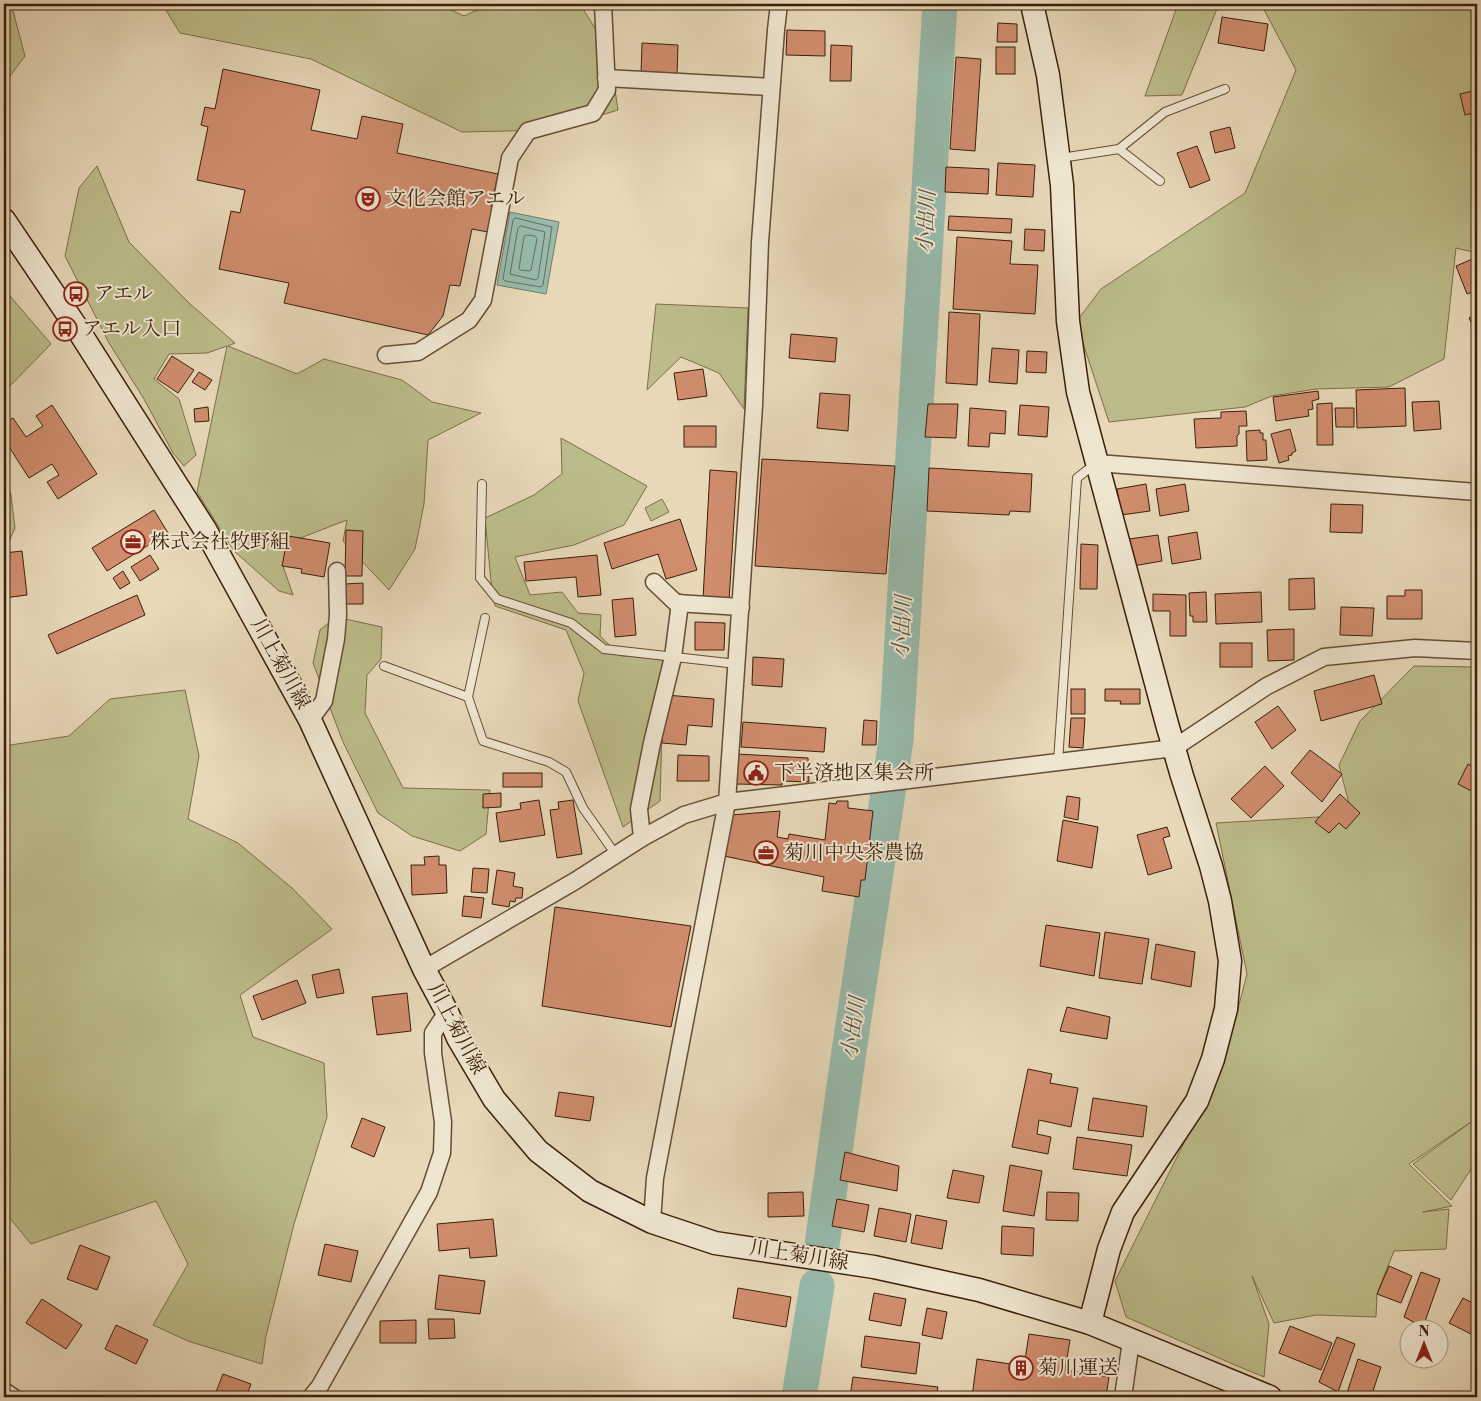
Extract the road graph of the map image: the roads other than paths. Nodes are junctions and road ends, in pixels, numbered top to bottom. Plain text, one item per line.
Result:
1 (604, 4) edge
2 (779, 4) edge
3 (1032, 4) edge
4 (606, 78) junction
5 (772, 87) junction
6 (1225, 89) dead end
7 (1119, 149) junction
8 (1059, 159) junction
9 (1160, 181) dead end
10 (5, 224) edge
11 (386, 355) dead end
12 (1097, 463) junction
13 (482, 484) dead end
14 (1477, 492) edge
15 (337, 571) dead end
16 (654, 582) dead end
17 (680, 603) junction
18 (741, 607) junction
19 (484, 618) dead end
20 (1477, 651) edge
21 (673, 657) junction
22 (736, 664) junction
23 (384, 666) dead end
24 (468, 697) junction
25 (310, 720) junction
26 (1174, 748) junction
27 (1058, 762) junction
28 (727, 802) junction
29 (642, 838) junction
30 (616, 855) junction
31 (424, 969) junction
32 (447, 1012) junction
33 (652, 1222) junction
34 (1090, 1323) junction
35 (1131, 1340) junction
36 (4, 1391) edge
37 (13, 1397) edge
38 (311, 1397) edge
39 (1123, 1397) edge
40 (1270, 1397) edge

1 - 4 street
2 - 5 street
3 - 8 main road
4 - 5 street
4 - 11 street
5 - 18 street
6 - 7 lane
7 - 8 lane
7 - 9 lane
8 - 12 main road
10 - 25 main road, 川上菊川線
12 - 14 street
12 - 26 main road
12 - 27 lane
13 - 21 lane
15 - 25 street
16 - 17 street
17 - 18 street
17 - 21 street
18 - 22 street
19 - 24 lane
20 - 26 street
21 - 22 lane
21 - 29 street
22 - 28 street
23 - 24 lane
24 - 30 lane
25 - 31 main road, 川上菊川線
26 - 27 street
26 - 34 main road
27 - 28 street
28 - 29 street
28 - 33 street
29 - 30 street
30 - 31 street
31 - 32 main road, 川上菊川線
32 - 33 main road, 川上菊川線
32 - 38 street
33 - 34 main road, 川上菊川線
34 - 35 main road, 川上菊川線
35 - 39 street
35 - 40 main road, 川上菊川線
36 - 37 street

